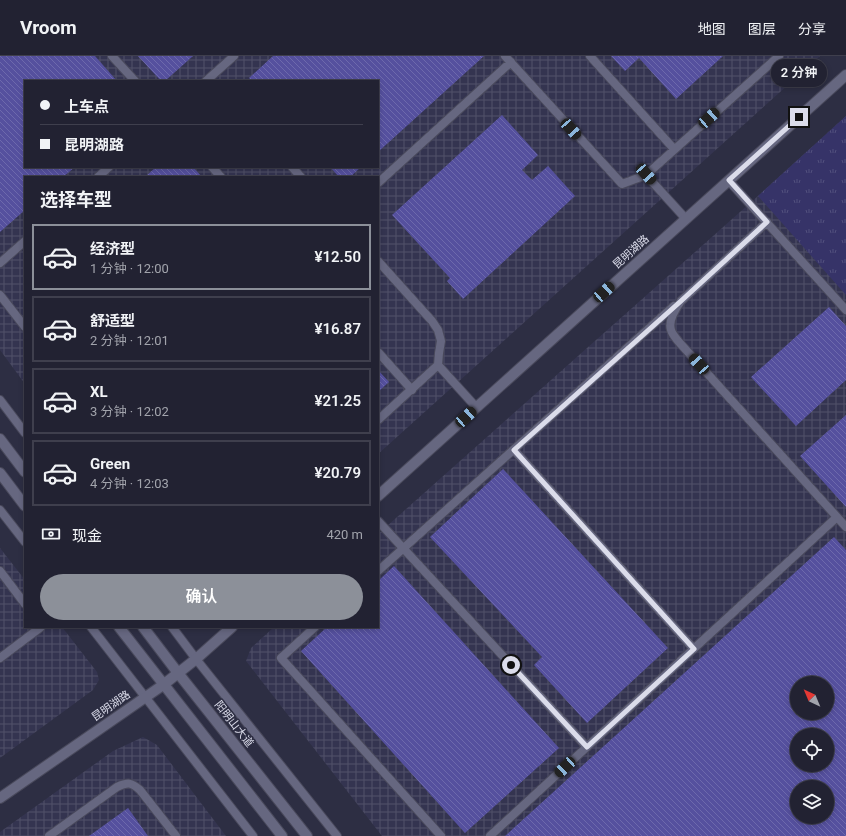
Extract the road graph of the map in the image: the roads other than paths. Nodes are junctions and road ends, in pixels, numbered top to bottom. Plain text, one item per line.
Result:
1 (112, 56) edge
2 (234, 56) edge
3 (590, 56) edge
4 (779, 56) edge
5 (508, 59) edge
6 (846, 75) edge
7 (133, 80) edge
8 (210, 80) edge
9 (674, 149) junction
10 (108, 168) edge
11 (213, 168) edge
12 (293, 168) edge
13 (646, 174) junction
14 (99, 176) edge
15 (220, 176) edge
16 (300, 176) edge
17 (729, 180) junction
18 (379, 182) edge
19 (686, 219) junction
20 (767, 222) junction
21 (24, 242) edge
22 (379, 262) edge
23 (0, 263) edge
24 (0, 295) edge
25 (681, 301) junction
26 (846, 310) edge
27 (24, 326) edge
28 (379, 353) edge
29 (438, 366) junction
30 (412, 390) junction
31 (0, 400) edge
32 (476, 407) junction
33 (379, 419) edge
34 (24, 432) edge
35 (0, 439) edge
36 (514, 450) junction
37 (24, 471) edge
38 (0, 473) edge
39 (379, 495) edge
40 (24, 505) edge
41 (0, 510) edge
42 (837, 517) junction
43 (379, 522) edge
44 (846, 527) edge
45 (24, 541) edge
46 (403, 548) junction
47 (379, 570) edge
48 (0, 571) edge
49 (24, 603) edge
50 (40, 628) edge
51 (92, 628) edge
52 (120, 628) edge
53 (144, 628) edge
54 (173, 628) edge
55 (231, 628) edge
56 (314, 628) edge
57 (694, 649) junction
58 (0, 658) edge
59 (196, 659) junction
60 (178, 673) junction
61 (163, 685) junction
62 (145, 697) junction
63 (587, 747) junction
64 (0, 798) edge
65 (49, 836) edge
66 (176, 836) edge
67 (253, 836) edge
68 (282, 836) edge
69 (307, 836) edge
70 (338, 836) edge
71 (441, 836) edge
72 (490, 836) edge

1 - 7 lane
2 - 8 lane
3 - 9 lane
4 - 9 lane
5 - 13 lane
5 - 18 lane
6 - 17 street, 昆明湖路
9 - 13 lane
10 - 14 lane
11 - 15 lane
12 - 16 lane
13 - 19 lane
17 - 19 street, 昆明湖路
17 - 20 lane
19 - 32 street, 昆明湖路
20 - 25 lane
20 - 26 lane
21 - 23 lane
22 - 29 lane
24 - 27 lane
25 - 36 lane
25 - 42 lane
28 - 30 lane
29 - 30 lane
29 - 32 lane
30 - 33 lane
31 - 34 lane
32 - 39 street, 昆明湖路
35 - 37 street
36 - 46 lane
36 - 57 lane
38 - 40 street
41 - 45 lane
42 - 44 lane
42 - 57 lane
43 - 46 lane
46 - 47 lane
46 - 63 lane
48 - 49 lane
50 - 58 lane
51 - 62 lane
52 - 61 street
53 - 60 street, 阳明山大道
54 - 59 lane
55 - 59 street, 昆明湖路
56 - 71 lane
57 - 63 lane
59 - 60 street, 昆明湖路
59 - 70 lane
60 - 61 street, 昆明湖路
60 - 69 street, 阳明山大道
61 - 62 street, 昆明湖路
61 - 68 street
62 - 64 street, 昆明湖路
62 - 67 lane
63 - 72 lane
65 - 66 lane

